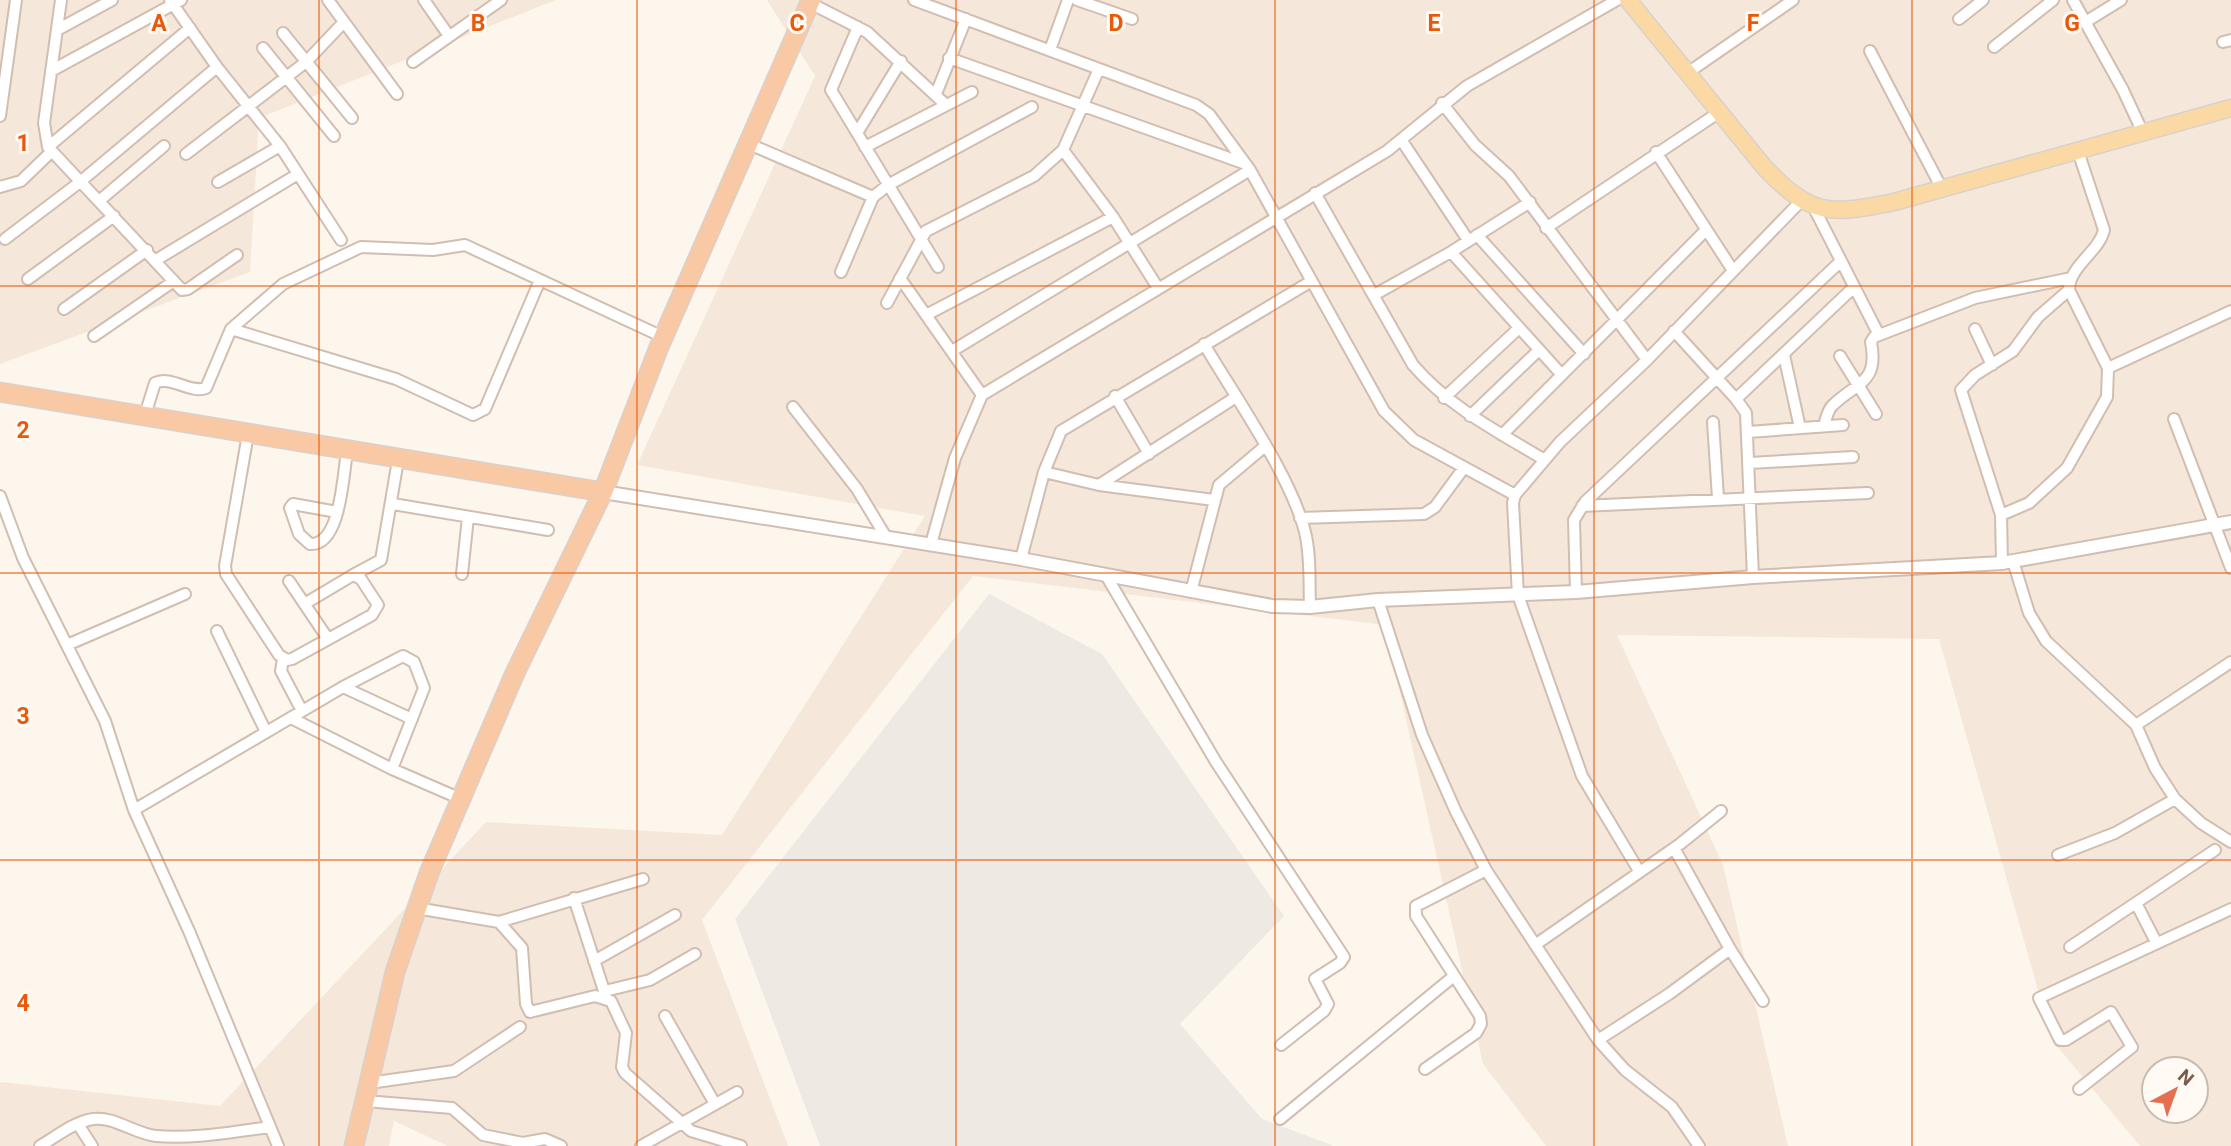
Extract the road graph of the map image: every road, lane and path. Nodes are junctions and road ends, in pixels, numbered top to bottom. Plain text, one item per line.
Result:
1 (16, 0) edge
2 (61, 0) edge
3 (111, 0) edge
4 (328, 0) edge
5 (424, 0) edge
6 (500, 0) edge
7 (914, 0) edge
8 (1068, 0) edge
9 (1077, 0) edge
10 (1618, 0) edge
11 (1793, 0) edge
12 (1983, 0) edge
13 (2053, 0) edge
14 (2073, 0) edge
15 (2121, 0) edge
16 (810, 1) edge
17 (175, 2) edge
18 (1631, 6) edge
19 (966, 19) junction
20 (1132, 19) dead end
21 (1959, 19) dead end
22 (2087, 21) junction
23 (344, 23) junction
24 (858, 27) junction
25 (190, 28) junction
26 (57, 30) junction
27 (283, 33) dead end
28 (450, 36) junction
29 (1994, 47) dead end
30 (264, 48) dead end
31 (1050, 51) junction
32 (1870, 51) dead end
33 (949, 58) junction
34 (901, 61) junction
35 (306, 62) junction
36 (413, 62) dead end
37 (217, 67) junction
38 (1099, 69) junction
39 (51, 71) junction
40 (1686, 74) junction
41 (286, 77) junction
42 (972, 92) dead end
43 (397, 94) dead end
44 (936, 94) junction
45 (1442, 103) junction
46 (1084, 104) junction
47 (247, 105) junction
48 (946, 105) junction
49 (1032, 107) dead end
50 (2231, 108) edge
51 (1718, 113) junction
52 (0, 116) edge
53 (352, 118) dead end
54 (856, 133) junction
55 (2143, 133) junction
56 (334, 136) dead end
57 (1402, 141) junction
58 (750, 144) junction
59 (164, 146) dead end
60 (280, 146) junction
61 (865, 147) junction
62 (50, 149) junction
63 (1063, 150) junction
64 (2078, 151) junction
65 (1656, 152) junction
66 (186, 154) dead end
67 (1248, 167) junction
68 (298, 174) junction
69 (218, 181) dead end
70 (80, 182) junction
71 (888, 185) junction
72 (0, 187) edge
73 (1942, 189) junction
74 (1315, 193) junction
75 (873, 197) junction
76 (99, 201) junction
77 (1530, 202) junction
78 (1807, 204) junction
79 (114, 216) junction
80 (1113, 217) junction
81 (1275, 217) junction
82 (1546, 228) junction
83 (1706, 230) junction
84 (920, 237) junction
85 (1472, 237) junction
86 (5, 239) dead end
87 (341, 240) dead end
88 (1130, 244) junction
89 (147, 250) junction
90 (1451, 252) junction
91 (237, 255) dead end
92 (156, 260) junction
93 (1841, 261) junction
94 (938, 267) dead end
95 (1732, 269) junction
96 (841, 272) dead end
97 (900, 278) junction
98 (2071, 278) junction
99 (28, 279) dead end
100 (540, 280) junction
101 (174, 281) junction
102 (1310, 282) junction
103 (1854, 287) junction
104 (1158, 288) junction
105 (2069, 290) junction
106 (1374, 295) junction
107 (887, 303) dead end
108 (64, 309) dead end
109 (2231, 311) edge
110 (926, 315) junction
111 (1618, 322) junction
112 (1519, 328) junction
113 (231, 329) junction
114 (1976, 329) dead end
115 (1674, 331) junction
116 (1879, 335) junction
117 (94, 336) dead end
118 (661, 342) junction
119 (1204, 344) junction
120 (1539, 350) junction
121 (952, 351) junction
122 (1584, 354) junction
123 (1784, 355) junction
124 (1840, 356) dead end
125 (1647, 360) junction
126 (1992, 365) junction
127 (2108, 368) junction
128 (1562, 375) junction
129 (1716, 376) junction
130 (1858, 387) junction
131 (0, 392) edge
132 (982, 395) junction
133 (1115, 396) junction
134 (1236, 397) junction
135 (1444, 398) junction
136 (1737, 399) junction
137 (793, 407) dead end
138 (1876, 414) dead end
139 (1470, 416) junction
140 (144, 418) junction
141 (2174, 419) dead end
142 (1713, 422) dead end
143 (1843, 425) dead end
144 (1824, 426) junction
145 (1800, 428) junction
146 (1748, 432) junction
147 (248, 435) junction
148 (1502, 435) junction
149 (1264, 447) junction
150 (347, 452) junction
151 (1149, 454) junction
152 (1853, 457) dead end
153 (398, 460) junction
154 (1545, 460) junction
155 (1750, 463) junction
156 (1463, 469) junction
157 (1044, 472) junction
158 (1099, 485) junction
159 (598, 492) junction
160 (1868, 493) dead end
161 (1515, 495) junction
162 (0, 496) edge
163 (1752, 496) junction
164 (1718, 498) junction
165 (1213, 500) junction
166 (393, 504) junction
167 (1582, 506) junction
168 (337, 512) junction
169 (2001, 515) junction
170 (468, 517) junction
171 (1300, 518) junction
172 (2231, 522) edge
173 (2215, 525) junction
174 (548, 530) dead end
175 (886, 537) junction
176 (931, 544) junction
177 (1021, 559) junction
178 (2008, 562) junction
179 (2231, 568) edge
180 (462, 574) dead end
181 (353, 575) junction
182 (1107, 577) junction
183 (1753, 577) junction
184 (289, 581) dead end
185 (1191, 592) junction
186 (1576, 592) junction
187 (185, 594) dead end
188 (1518, 595) junction
189 (1378, 600) junction
190 (306, 603) junction
191 (1310, 607) junction
192 (217, 631) dead end
193 (328, 639) junction
194 (68, 645) junction
195 (283, 659) junction
196 (2231, 662) edge
197 (342, 687) junction
198 (302, 711) junction
199 (291, 718) junction
200 (412, 719) junction
201 (2136, 725) junction
202 (266, 732) junction
203 (392, 769) junction
204 (461, 799) junction
205 (2175, 799) junction
206 (134, 810) junction
207 (1721, 811) dead end
208 (2231, 842) edge
209 (1674, 848) junction
210 (2215, 850) dead end
211 (2058, 855) dead end
212 (1486, 870) junction
213 (1639, 871) junction
214 (643, 879) dead end
215 (574, 898) junction
216 (2136, 903) junction
217 (416, 908) junction
218 (2231, 909) edge
219 (676, 915) dead end
220 (499, 922) junction
221 (2156, 942) junction
222 (1535, 945) junction
223 (2070, 947) dead end
224 (1730, 949) junction
225 (695, 954) dead end
226 (594, 961) junction
227 (1454, 976) junction
228 (605, 994) junction
229 (1763, 1001) dead end
230 (665, 1016) dead end
231 (520, 1027) dead end
232 (1598, 1040) junction
233 (1281, 1045) dead end
234 (1425, 1069) dead end
235 (2079, 1089) dead end
236 (737, 1091) dead end
237 (367, 1092) junction
238 (715, 1104) junction
239 (1280, 1119) dead end
240 (78, 1124) junction
241 (681, 1124) junction
242 (270, 1127) junction
243 (169, 1141) edge
244 (737, 1145) edge
245 (40, 1146) edge
246 (92, 1146) edge
247 (278, 1146) edge
248 (354, 1146) edge
249 (561, 1146) edge
250 (641, 1146) edge
251 (1699, 1146) edge

1 - 52 street
2 - 26 street
3 - 26 street
4 - 23 street
5 - 28 street
6 - 28 street
7 - 19 street
8 - 31 street
9 - 20 street
10 - 18 main road
10 - 45 street
11 - 40 street
12 - 21 street
13 - 29 street
14 - 22 street
15 - 22 street
16 - 24 street
16 - 58 highway
17 - 25 street
17 - 39 street
18 - 40 main road
19 - 31 street
19 - 33 street
22 - 55 street
23 - 35 street
23 - 43 street
24 - 34 street
24 - 54 street
25 - 37 street
25 - 62 street
26 - 39 street
27 - 35 street
28 - 36 street
30 - 41 street
31 - 38 street
32 - 73 street
33 - 44 street
33 - 46 street
34 - 44 street
34 - 54 street
35 - 41 street
35 - 53 street
37 - 47 street
37 - 70 street
38 - 46 street
38 - 67 street
39 - 62 street
40 - 51 main road
41 - 47 street
41 - 56 street
42 - 48 street
44 - 48 street
45 - 57 street
45 - 77 street
46 - 63 street
46 - 67 street
47 - 60 street
47 - 66 street
48 - 61 street
49 - 71 street
50 - 55 main road
51 - 65 street
51 - 78 main road
54 - 61 street
55 - 64 main road
57 - 74 street
57 - 85 street
58 - 75 street
58 - 118 highway
59 - 76 street
60 - 68 street
60 - 69 street
61 - 71 street
62 - 70 street
62 - 72 street
63 - 80 street
63 - 84 street
64 - 73 main road
64 - 98 street
65 - 82 street
65 - 83 street
67 - 81 street
67 - 88 street
68 - 87 street
68 - 92 street
70 - 76 street
70 - 86 street
71 - 75 street
71 - 84 street
73 - 78 main road
74 - 81 street
74 - 106 street
75 - 96 street
76 - 79 street
77 - 82 street
77 - 85 street
78 - 93 street
78 - 95 street
79 - 89 street
79 - 99 street
80 - 88 street
80 - 110 street
81 - 102 street
81 - 104 street
82 - 111 street
83 - 95 street
83 - 111 street
84 - 94 street
84 - 97 street
85 - 90 street
85 - 122 street
88 - 104 street
88 - 121 street
89 - 92 street
89 - 108 street
90 - 106 street
90 - 112 street
91 - 101 street
92 - 101 street
93 - 103 street
93 - 129 street
95 - 115 street
97 - 107 street
97 - 110 street
98 - 105 street
98 - 116 street
100 - 113 street
100 - 113 street
100 - 118 street
101 - 117 street
102 - 119 street
102 - 156 street
103 - 116 street
103 - 123 street
104 - 132 street
105 - 126 street
105 - 127 street
106 - 135 street
109 - 127 street
110 - 121 street
111 - 122 street
111 - 125 street
112 - 120 street
112 - 135 street
113 - 140 street
114 - 126 street
115 - 125 street
115 - 129 street
116 - 130 street
118 - 159 highway
119 - 133 street
119 - 134 street
120 - 128 street
120 - 139 street
121 - 132 street
122 - 128 street
123 - 136 street
123 - 145 street
124 - 130 street
125 - 154 street
126 - 169 street
127 - 169 street
128 - 148 street
129 - 136 street
129 - 167 street
130 - 138 street
130 - 144 street
131 - 140 highway
132 - 176 street
133 - 151 street
133 - 157 street
134 - 149 street
134 - 151 street
135 - 139 street
136 - 146 street
137 - 175 street
139 - 148 street
140 - 147 highway
141 - 173 street
142 - 164 street
143 - 144 street
144 - 145 street
145 - 146 street
146 - 155 street
147 - 150 highway
147 - 195 street
148 - 154 street
149 - 165 street
149 - 171 street
150 - 153 highway
150 - 168 street
151 - 158 street
152 - 155 street
153 - 159 highway
153 - 166 street
154 - 161 street
155 - 163 street
156 - 161 street
156 - 171 street
157 - 158 street
157 - 177 street
158 - 165 street
159 - 175 street
159 - 204 highway
160 - 163 street
161 - 188 street
162 - 194 street
163 - 164 street
163 - 183 street
164 - 167 street
165 - 185 street
166 - 170 street
166 - 181 street
167 - 186 street
168 - 168 street
169 - 178 street
170 - 174 street
170 - 180 street
171 - 191 street
172 - 173 street
173 - 178 street
173 - 179 street
175 - 176 street
176 - 177 street
177 - 182 street
178 - 183 street
178 - 201 street
181 - 190 street
181 - 193 street
182 - 185 street
182 - 233 street
183 - 186 street
184 - 190 street
185 - 191 street
186 - 188 street
187 - 194 street
188 - 189 street
188 - 213 street
189 - 191 street
189 - 212 street
190 - 193 street
192 - 202 street
193 - 195 street
194 - 206 street
195 - 198 street
196 - 201 street
197 - 198 street
197 - 200 street
197 - 200 street
198 - 199 street
199 - 202 street
199 - 203 street
200 - 203 street
201 - 205 street
202 - 206 street
203 - 204 street
204 - 217 highway
205 - 208 street
205 - 211 street
206 - 242 street
207 - 209 street
209 - 213 street
209 - 224 street
210 - 216 street
212 - 222 street
212 - 227 street
213 - 222 street
214 - 215 street
215 - 220 street
215 - 226 street
216 - 221 street
216 - 223 street
217 - 220 street
217 - 237 highway
218 - 221 street
219 - 226 street
220 - 228 street
221 - 235 street
222 - 232 street
224 - 229 street
224 - 232 street
225 - 228 street
226 - 228 street
227 - 234 street
227 - 239 street
228 - 241 street
230 - 238 street
231 - 237 street
232 - 251 street
236 - 238 street
237 - 248 highway
237 - 249 street
238 - 241 street
240 - 243 street
240 - 245 street
240 - 246 street
241 - 244 street
241 - 250 street
242 - 243 street
242 - 247 street

